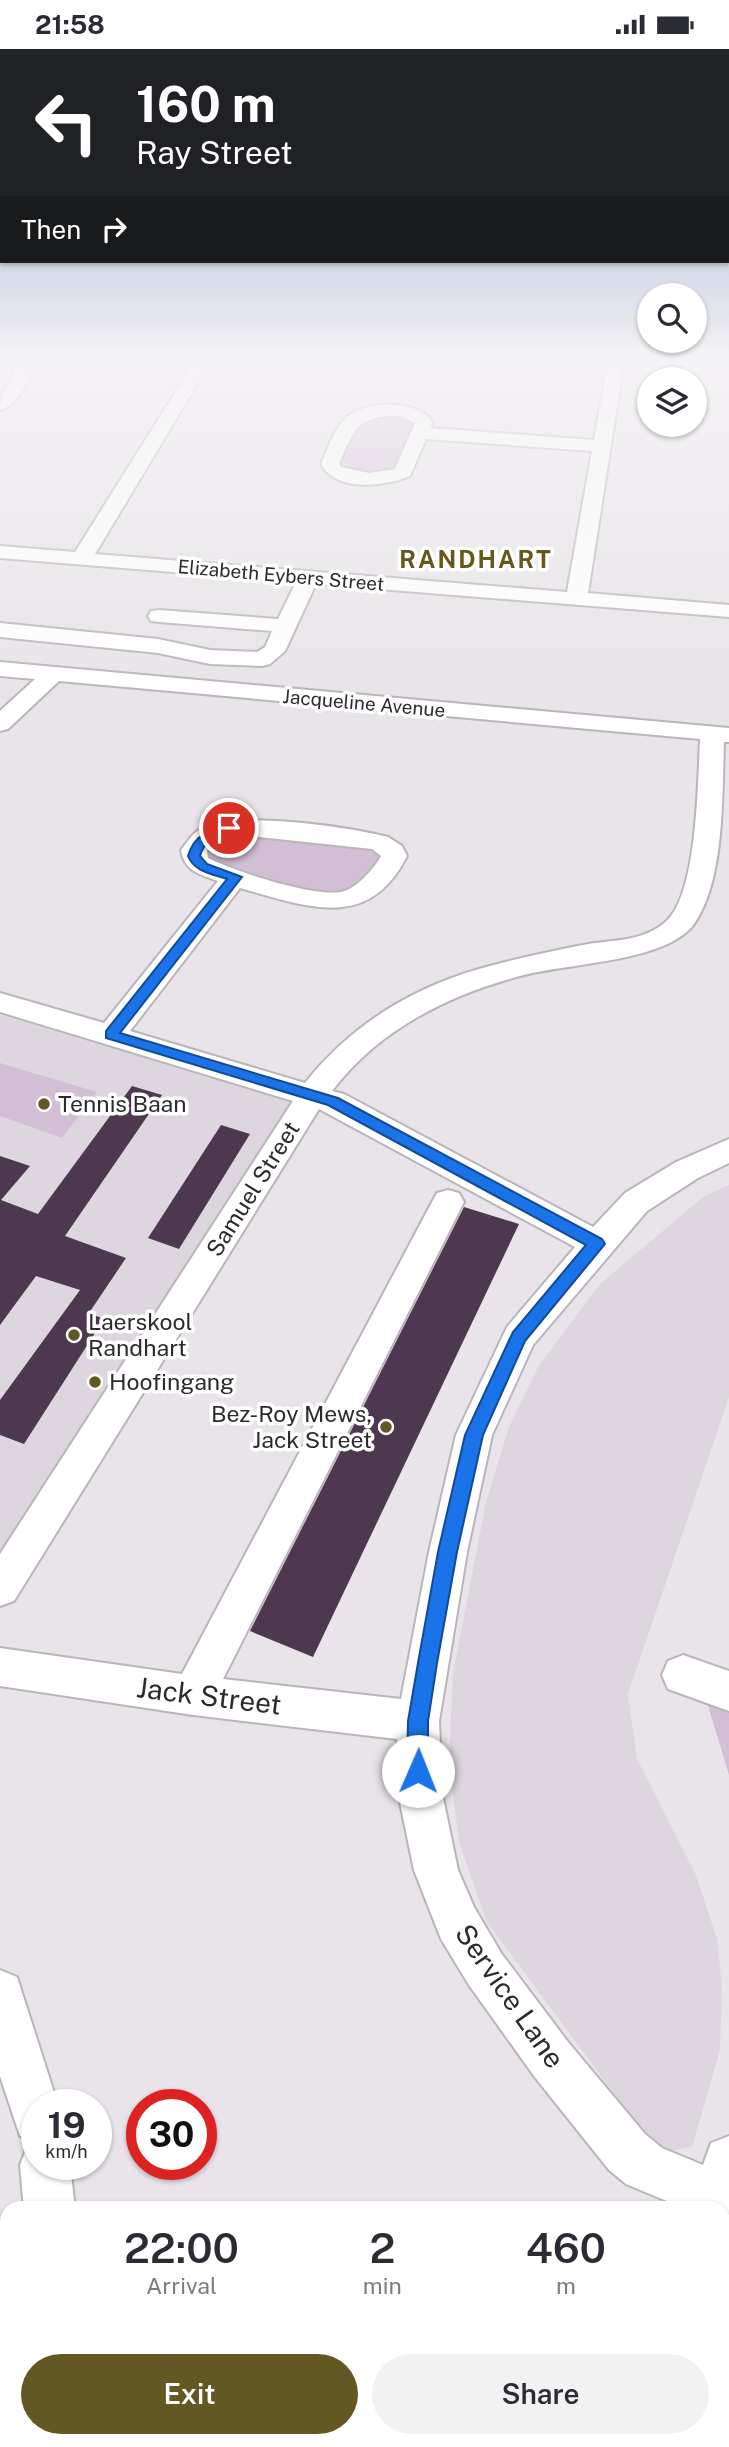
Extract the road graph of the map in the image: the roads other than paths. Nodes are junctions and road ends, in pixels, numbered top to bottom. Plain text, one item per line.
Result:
1 (134, 473) edge
2 (340, 473) edge
3 (400, 473) edge
4 (596, 473) edge
5 (0, 552) edge
6 (81, 559) junction
7 (308, 577) junction
8 (576, 599) junction
9 (729, 611) edge
10 (159, 616) dead end
11 (286, 626) junction
12 (0, 630) edge
13 (100, 639) junction
14 (0, 669) edge
15 (52, 675) junction
16 (80, 677) junction
17 (0, 725) edge
18 (721, 734) edge
19 (235, 877) junction
20 (0, 1002) edge
21 (111, 1035) junction
22 (313, 1094) junction
23 (729, 1150) edge
24 (448, 1202) dead end
25 (597, 1244) junction
26 (0, 1588) edge
27 (0, 1667) edge
28 (683, 1675) dead end
29 (729, 1691) edge
30 (193, 1695) junction
31 (418, 1721) junction
32 (0, 1994) edge
33 (28, 2089) edge
34 (47, 2180) edge
35 (724, 2192) edge
36 (49, 2201) edge

1 - 6 street
2 - 3 street
4 - 8 street
5 - 6 street, Elizabeth Eybers Street
6 - 7 street, Elizabeth Eybers Street
7 - 8 street, Elizabeth Eybers Street
7 - 11 street
8 - 9 street, Elizabeth Eybers Street
10 - 11 street
11 - 13 street
12 - 13 street
13 - 16 street
14 - 15 street, Jacqueline Avenue
15 - 16 street, Jacqueline Avenue
15 - 17 street
16 - 18 street, Jacqueline Avenue
18 - 22 street, Samuel Street
19 - 19 street
19 - 21 street
20 - 21 street
21 - 22 street
22 - 25 street
22 - 26 street, Samuel Street
23 - 25 street, Service Lane
24 - 30 street
25 - 31 street, Service Lane
27 - 30 street, Jack Street
28 - 29 street
30 - 31 street, Jack Street
31 - 35 street, Service Lane
32 - 33 street
34 - 36 street

